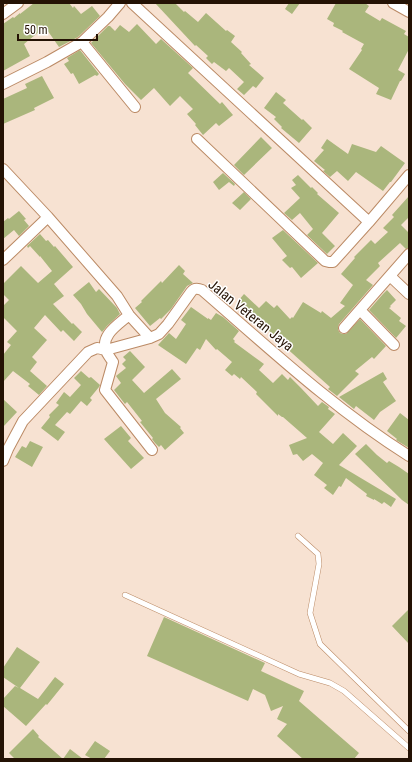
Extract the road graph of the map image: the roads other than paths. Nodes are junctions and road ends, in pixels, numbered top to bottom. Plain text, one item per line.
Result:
1 (18, 3) edge
2 (120, 3) edge
3 (132, 3) edge
4 (393, 3) edge
5 (409, 12) edge
6 (3, 14) edge
7 (82, 42) junction
8 (3, 83) edge
9 (135, 108) dead end
10 (197, 139) dead end
11 (3, 169) edge
12 (409, 175) edge
13 (48, 217) junction
14 (369, 222) junction
15 (409, 254) edge
16 (3, 260) edge
17 (390, 276) junction
18 (409, 294) edge
19 (360, 310) junction
20 (129, 315) junction
21 (344, 328) dead end
22 (150, 338) junction
23 (394, 345) dead end
24 (106, 350) junction
25 (152, 450) dead end
26 (409, 456) edge
27 (3, 461) edge
28 (298, 536) dead end
29 (125, 595) dead end
30 (409, 731) edge
31 (409, 748) edge

1 - 6 street
2 - 7 street
3 - 14 street
4 - 5 street
7 - 8 street
7 - 9 street
10 - 14 street
11 - 13 street
12 - 14 street
13 - 16 street
13 - 20 street
15 - 17 street
17 - 18 street
17 - 19 street
19 - 21 street
19 - 23 street
20 - 22 street
20 - 24 street
22 - 24 street, Jalan Veteran Jaya
22 - 26 street, Jalan Veteran Jaya
24 - 25 street
24 - 27 street, Jalan Veteran Jaya
28 - 30 lane
29 - 31 lane

